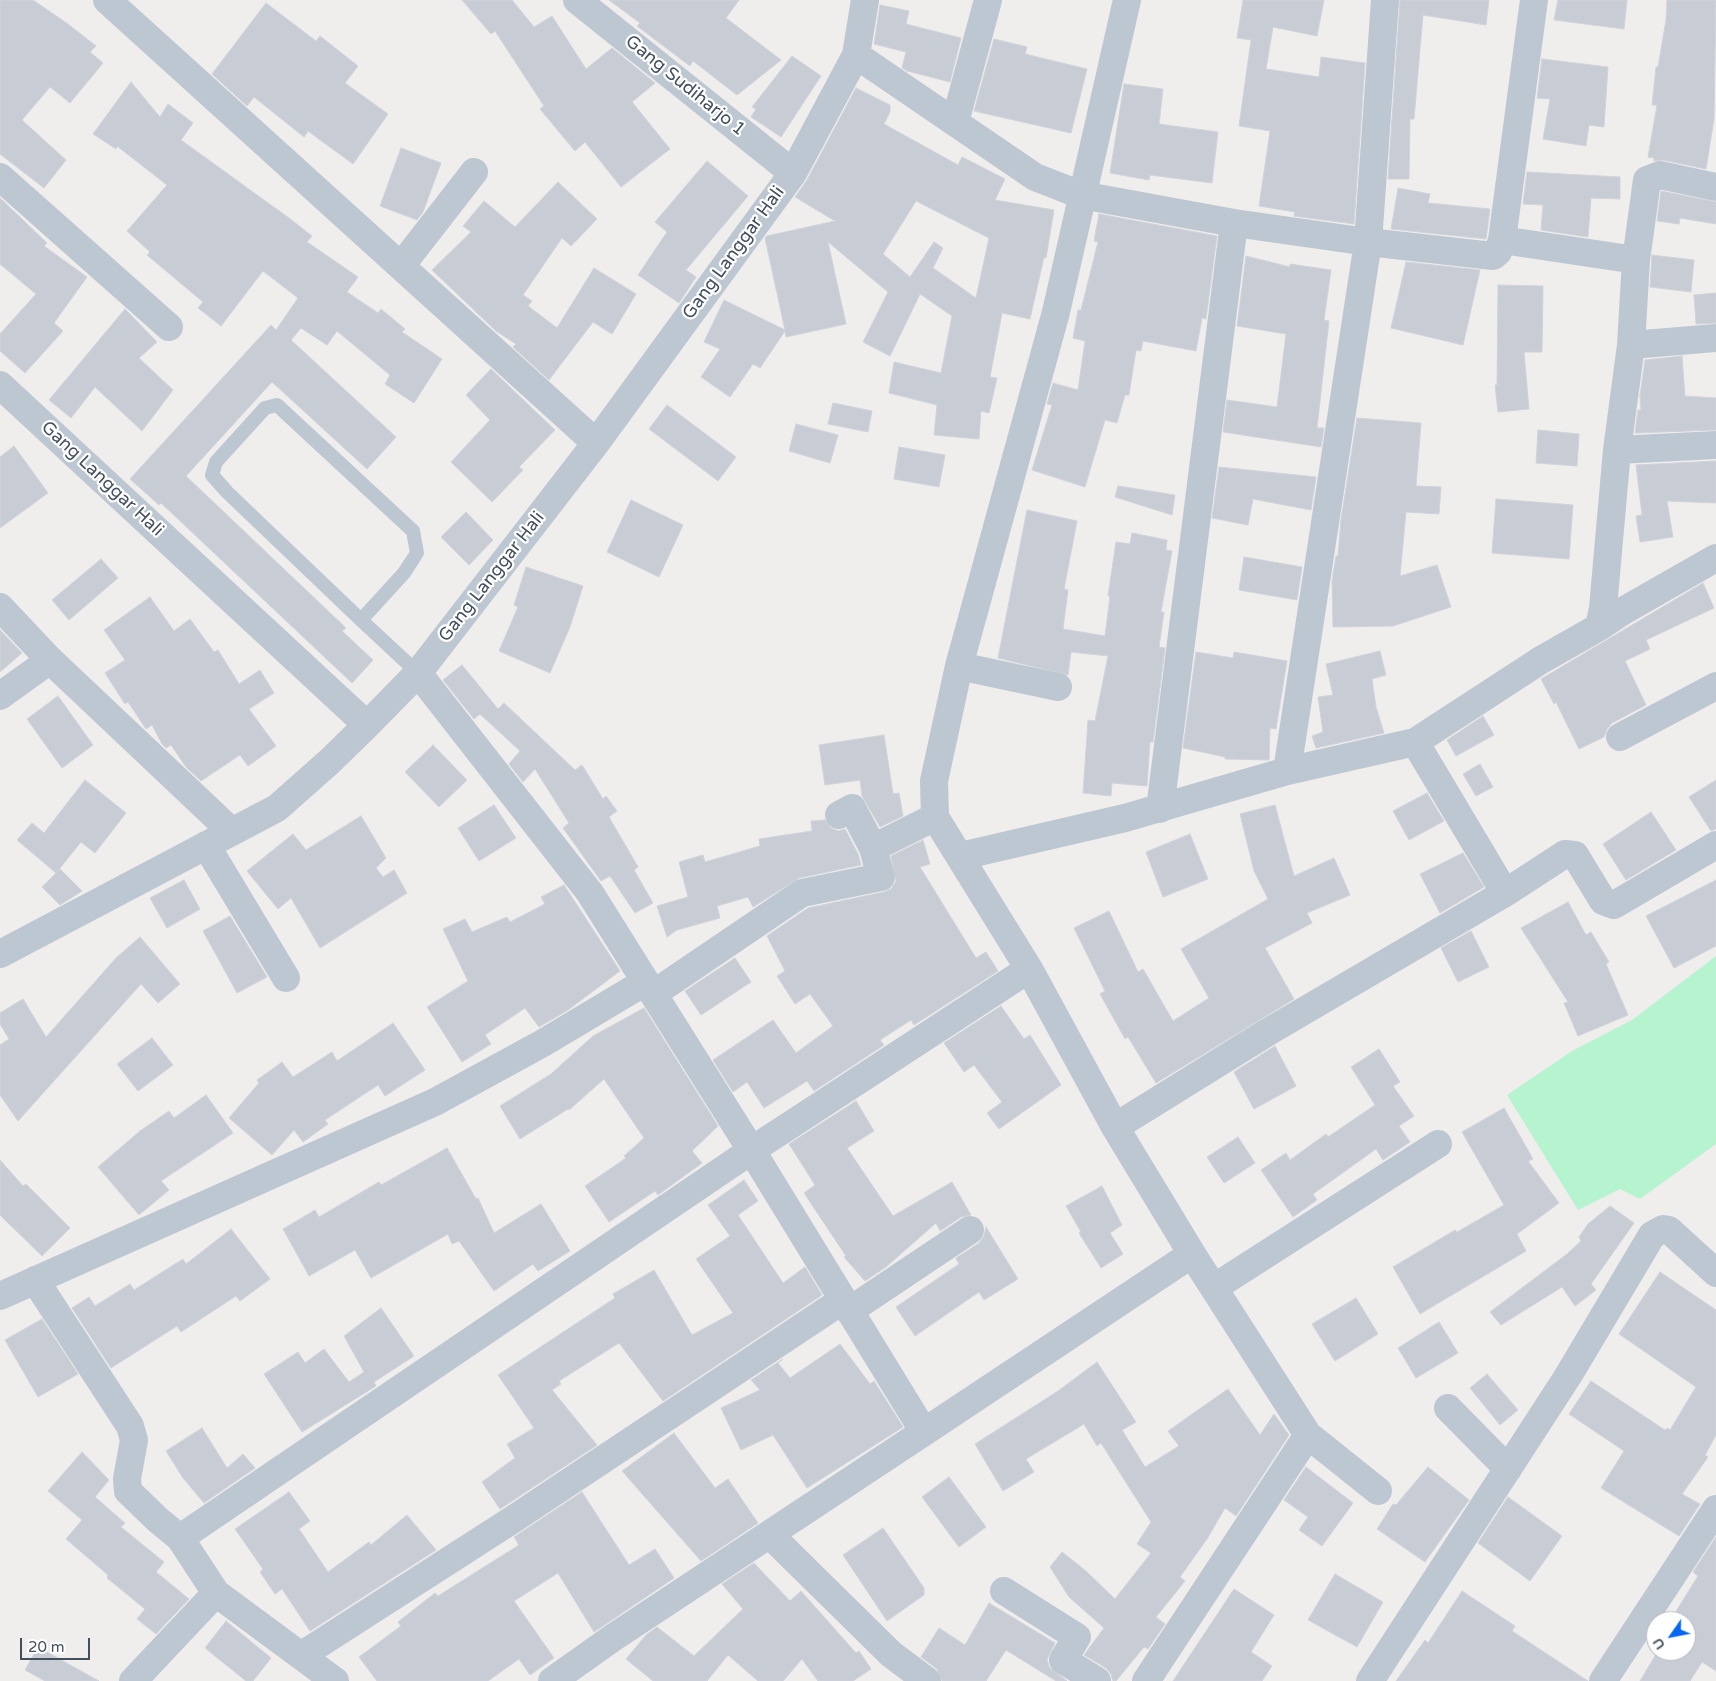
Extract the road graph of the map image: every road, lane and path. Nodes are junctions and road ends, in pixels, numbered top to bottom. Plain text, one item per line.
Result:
1 (107, 0) edge
2 (577, 0) edge
3 (865, 0) edge
4 (988, 0) edge
5 (1127, 0) edge
6 (1385, 0) edge
7 (1534, 0) edge
8 (856, 55) junction
9 (955, 122) junction
10 (474, 172) dead end
11 (793, 173) junction
12 (0, 177) edge
13 (1716, 187) edge
14 (1082, 195) junction
15 (1234, 222) junction
16 (1502, 240) junction
17 (1368, 242) junction
18 (1636, 260) junction
19 (401, 266) junction
20 (169, 327) dead end
21 (1716, 338) edge
22 (1631, 345) junction
23 (0, 385) edge
24 (596, 443) junction
25 (1716, 445) edge
26 (1617, 450) junction
27 (1716, 558) edge
28 (0, 607) edge
29 (362, 620) junction
30 (1599, 628) junction
31 (50, 660) junction
32 (959, 666) junction
33 (418, 672) junction
34 (1716, 686) edge
35 (1058, 687) dead end
36 (0, 696) edge
37 (367, 725) junction
38 (1620, 737) dead end
39 (1415, 742) junction
40 (1287, 770) junction
41 (1160, 809) junction
42 (839, 815) dead end
43 (935, 816) junction
44 (232, 832) junction
45 (206, 845) junction
46 (1716, 845) edge
47 (873, 848) junction
48 (961, 856) junction
49 (1505, 892) junction
50 (0, 954) edge
51 (1028, 969) junction
52 (286, 978) dead end
53 (649, 988) junction
54 (1115, 1127) junction
55 (1438, 1144) dead end
56 (752, 1150) junction
57 (970, 1230) dead end
58 (1192, 1254) junction
59 (1716, 1273) edge
60 (35, 1280) junction
61 (1215, 1287) junction
62 (0, 1296) edge
63 (846, 1305) junction
64 (1448, 1408) dead end
65 (924, 1432) junction
66 (1308, 1435) junction
67 (1508, 1469) junction
68 (1378, 1491) dead end
69 (1716, 1510) edge
70 (770, 1535) junction
71 (180, 1538) junction
72 (1004, 1591) dead end
73 (216, 1593) junction
74 (302, 1655) junction
75 (133, 1681) edge
76 (335, 1681) edge
77 (552, 1681) edge
78 (927, 1681) edge
79 (1097, 1681) edge
80 (1146, 1681) edge
81 (1370, 1681) edge
82 (1603, 1681) edge

1 - 19 street
2 - 11 street, Gang Sudiharjo 1
3 - 8 street, Gang Langgar Hali
4 - 9 street
5 - 14 street
6 - 17 street
7 - 16 street
8 - 9 street
8 - 11 street, Gang Langgar Hali
9 - 14 street
10 - 19 street
11 - 24 street, Gang Langgar Hali
12 - 20 street
13 - 18 street
14 - 15 street
14 - 32 street
15 - 17 street
15 - 41 street
16 - 17 street
16 - 18 street
17 - 40 street
18 - 22 street
19 - 24 street
21 - 22 street
22 - 26 street
23 - 37 street, Gang Langgar Hali
24 - 33 street, Gang Langgar Hali
25 - 26 street
26 - 30 street
27 - 30 street
28 - 31 street
29 - 29 lane
29 - 33 lane
30 - 39 street
31 - 36 street
31 - 44 street
32 - 35 street
32 - 43 street
33 - 37 street, Gang Langgar Hali
33 - 53 street
34 - 38 street
37 - 44 street
39 - 40 street
39 - 49 street
40 - 41 street
41 - 48 street
42 - 47 street
43 - 47 street
43 - 48 street
44 - 45 street
45 - 50 street
45 - 52 street
46 - 49 street
47 - 53 street
48 - 51 street
49 - 54 street
51 - 54 street
51 - 56 street
53 - 56 street
53 - 60 street
54 - 58 street
55 - 61 street
56 - 63 street
56 - 71 street
57 - 63 street
58 - 61 street
58 - 65 street
59 - 67 street
60 - 62 street
60 - 71 street
61 - 66 street
63 - 65 street
63 - 74 street
64 - 67 street
65 - 70 street
66 - 68 street
66 - 80 street
67 - 81 street
69 - 82 street
70 - 77 street
70 - 78 street
71 - 73 street
72 - 79 street
73 - 74 street
73 - 75 street
74 - 76 street

